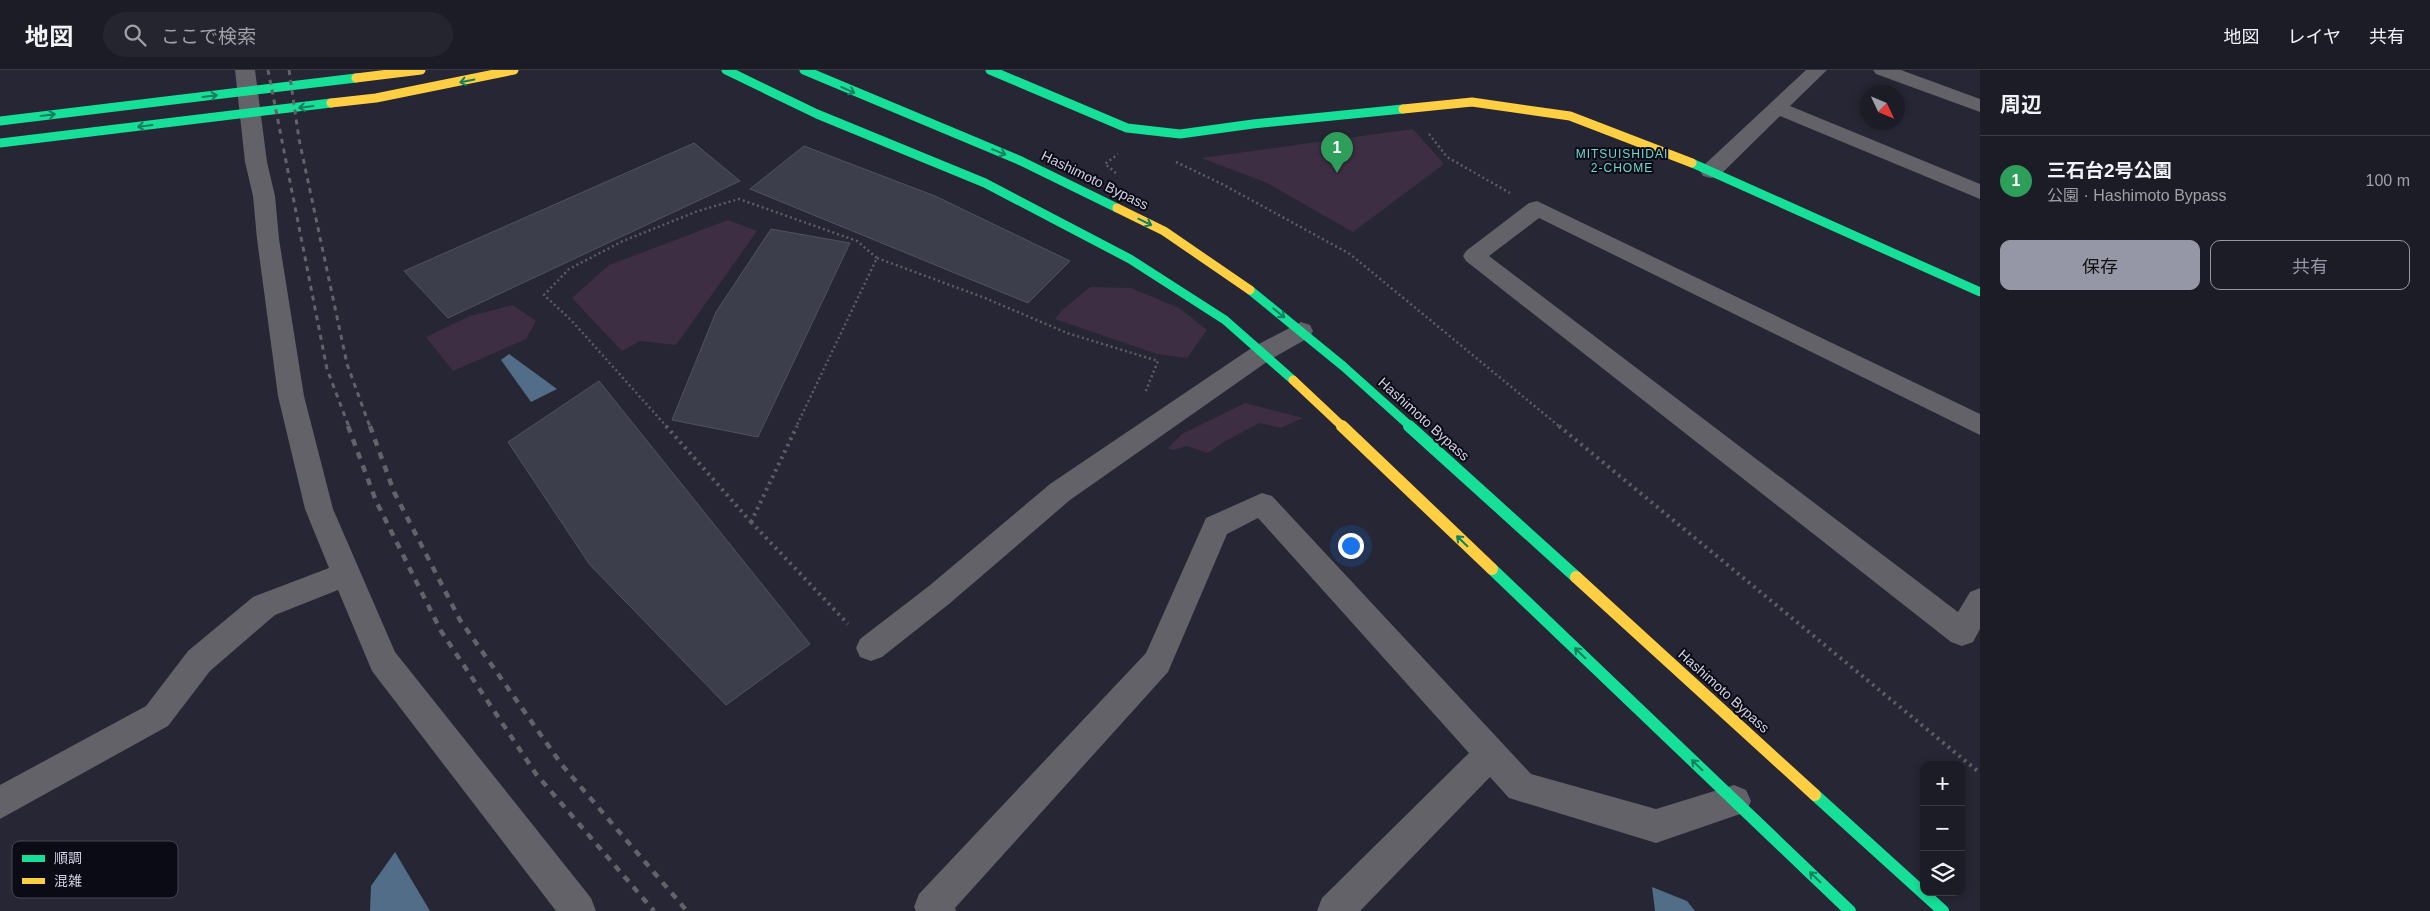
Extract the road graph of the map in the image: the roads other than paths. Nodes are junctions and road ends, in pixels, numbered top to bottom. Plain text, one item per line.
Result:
1 (246, 70) edge
2 (421, 70) edge
3 (514, 70) edge
4 (726, 70) edge
5 (804, 70) edge
6 (990, 70) edge
7 (1816, 70) edge
8 (1883, 70) edge
9 (1980, 106) edge
10 (1777, 108) junction
11 (0, 121) edge
12 (0, 143) edge
13 (1711, 171) junction
14 (1980, 192) edge
15 (1980, 292) edge
16 (1301, 331) junction
17 (1262, 353) junction
18 (1980, 425) edge
19 (346, 574) junction
20 (1980, 601) edge
21 (871, 648) road end
22 (1491, 754) junction
23 (1734, 801) junction
24 (0, 803) edge
25 (578, 911) edge
26 (938, 911) edge
27 (1335, 911) edge
28 (1850, 911) edge
29 (1943, 911) edge

1 - 19 street
11 -> 2 main road
3 -> 12 main road
4 - 17 main road
5 -> 16 main road, Hashimoto Bypass
6 - 13 main road
7 - 10 street
8 - 9 street
10 - 13 street
10 - 14 street
13 - 15 main road
16 - 17 street
16 - 29 main road, Hashimoto Bypass
17 - 21 street
23 -> 17 main road
18 - 20 street
19 - 24 street
19 - 25 street
22 - 23 street
22 - 26 street
22 - 27 street
28 -> 23 main road

